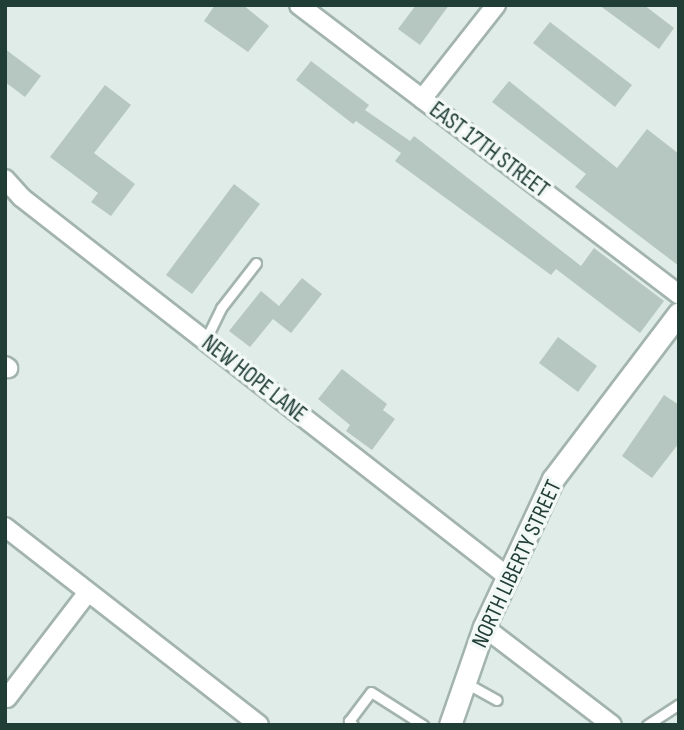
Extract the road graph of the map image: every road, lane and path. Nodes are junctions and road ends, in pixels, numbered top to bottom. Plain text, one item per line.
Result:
1 (299, 5) edge
2 (496, 5) edge
3 (422, 99) junction
4 (5, 179) edge
5 (257, 263) dead end
6 (679, 294) edge
7 (679, 313) edge
8 (205, 341) junction
9 (5, 527) edge
10 (507, 576) junction
11 (88, 592) junction
12 (484, 628) junction
13 (465, 682) junction
14 (7, 698) dead end
15 (497, 700) dead end
16 (679, 704) edge
17 (260, 725) edge
18 (353, 725) edge
19 (423, 725) edge
20 (450, 725) edge
21 (612, 725) edge
22 (647, 725) edge

1 - 3 street, EAST 17TH STREET
2 - 3 street
3 - 6 street, EAST 17TH STREET
4 - 8 street, NEW HOPE LANE
5 - 8 lane
7 - 10 main road, NORTH LIBERTY STREET
8 - 10 street, NEW HOPE LANE
9 - 11 street
10 - 12 main road, NORTH LIBERTY STREET
11 - 14 street
11 - 17 street
12 - 13 main road, NORTH LIBERTY STREET
12 - 21 street
13 - 15 lane
13 - 20 main road, NORTH LIBERTY STREET
16 - 22 lane
18 - 19 lane

